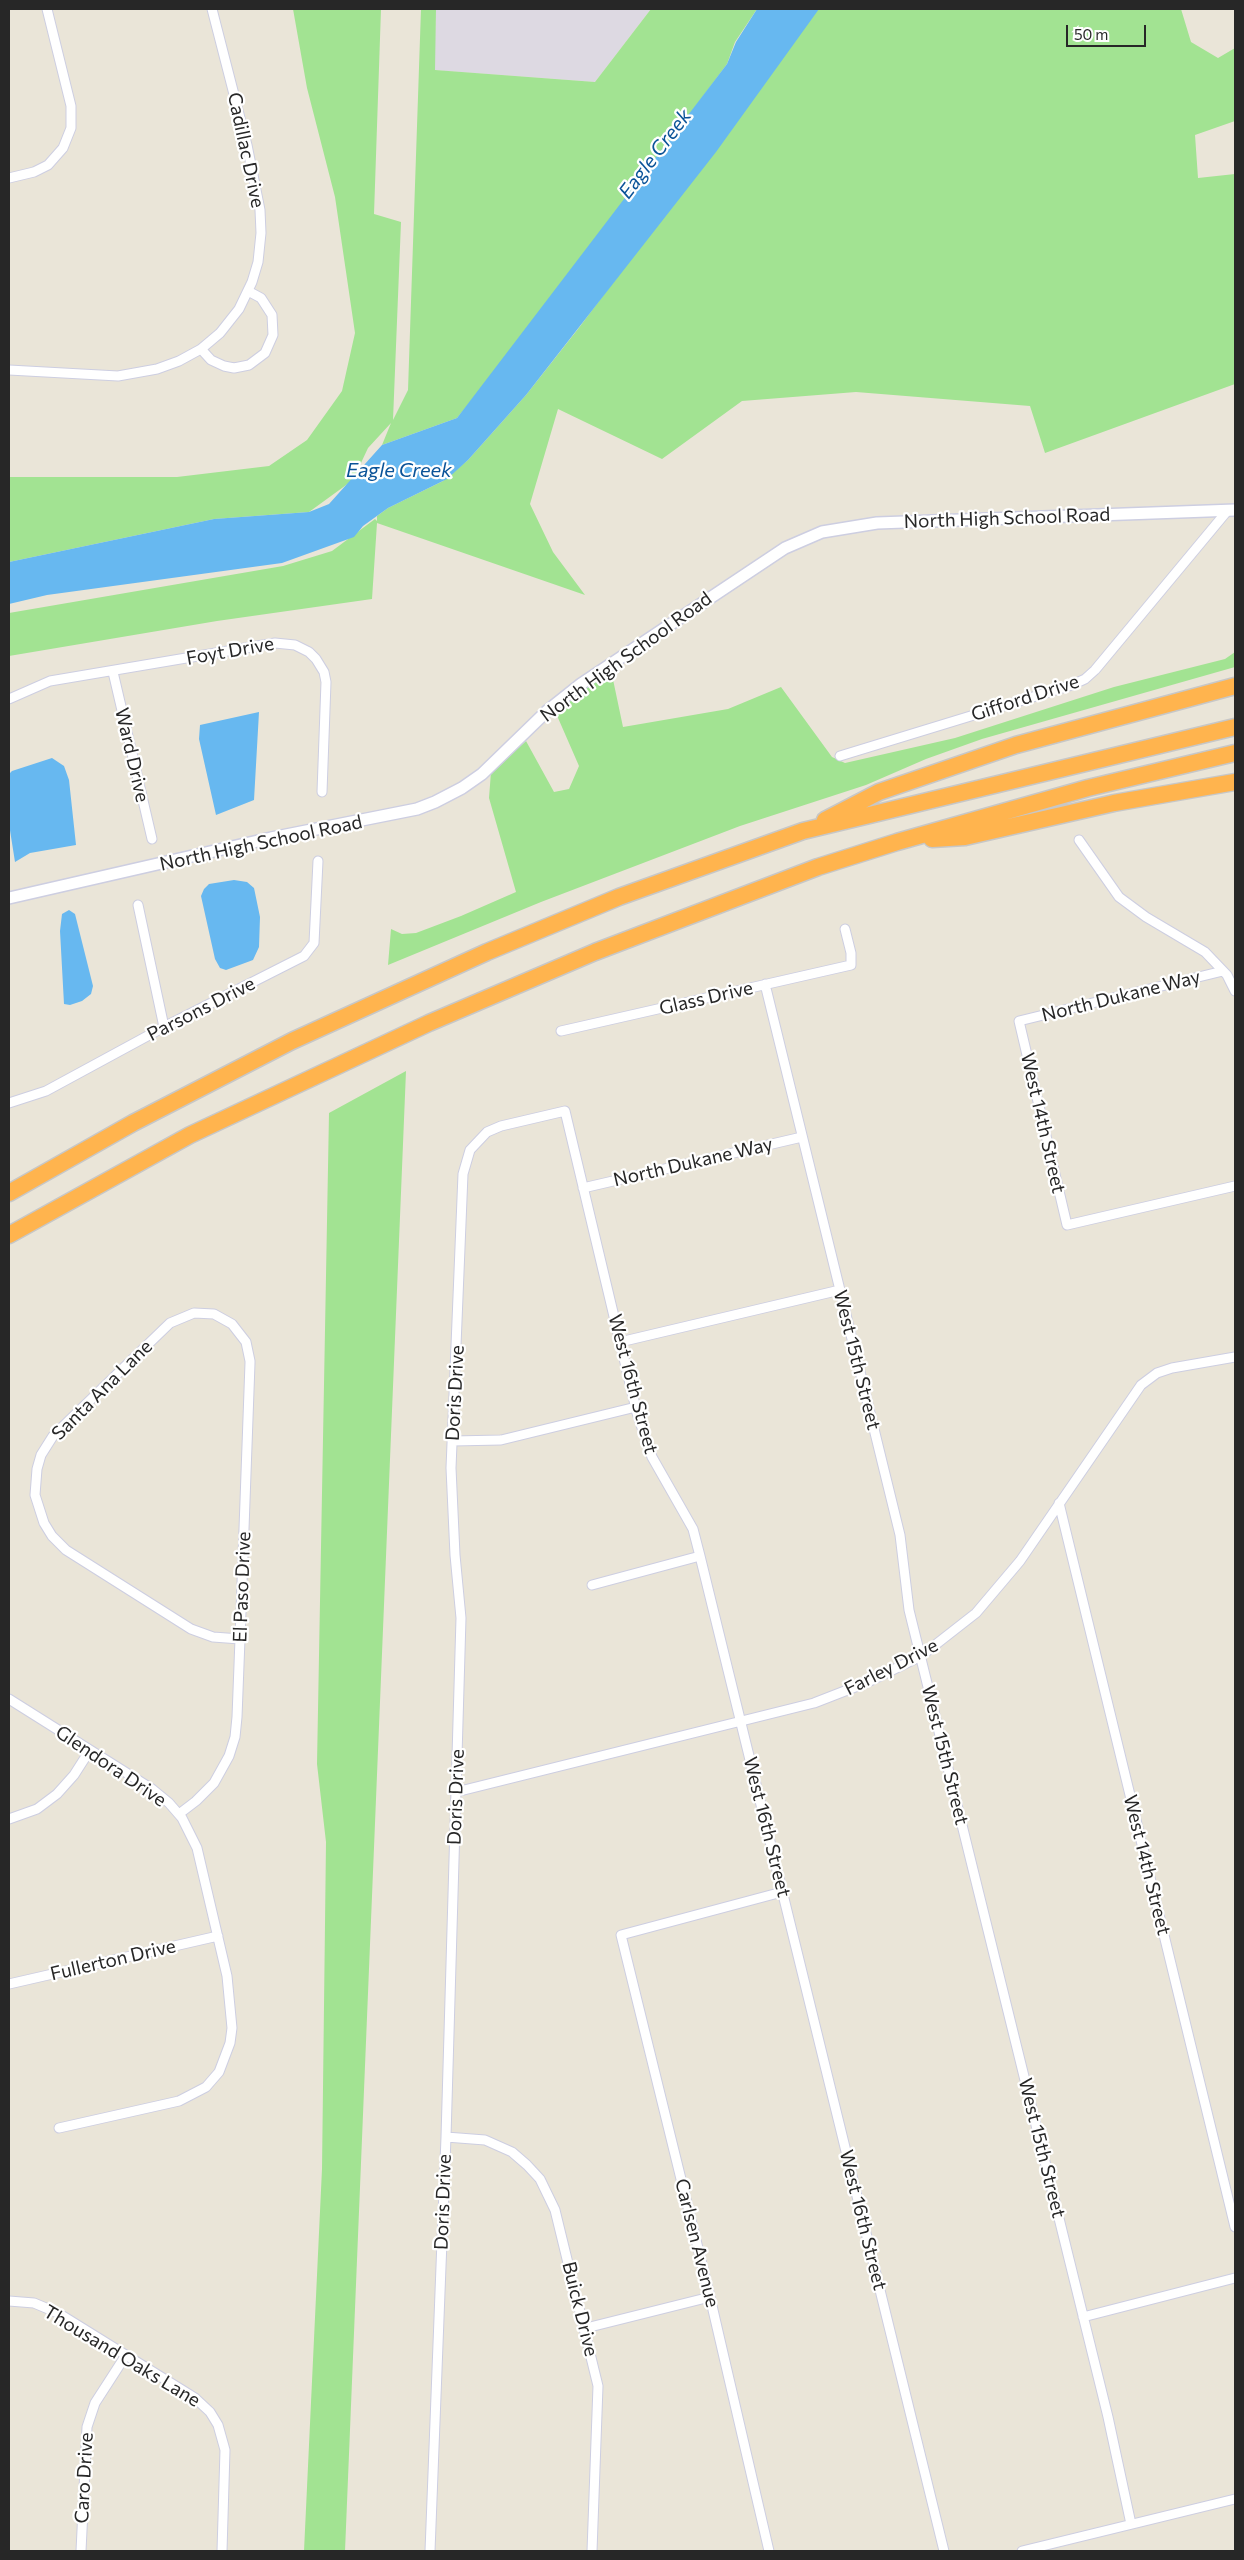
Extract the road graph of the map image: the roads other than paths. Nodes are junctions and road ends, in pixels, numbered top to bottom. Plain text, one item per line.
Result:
1 (47, 9) edge
2 (212, 9) edge
3 (9, 178) edge
4 (248, 291) junction
5 (201, 349) junction
6 (9, 370) edge
7 (1232, 510) edge
8 (113, 672) junction
9 (1235, 686) edge
10 (9, 699) edge
11 (1235, 726) edge
12 (1235, 753) edge
13 (840, 756) dead end
14 (1235, 782) edge
15 (322, 792) dead end
16 (803, 831) junction
17 (152, 839) dead end
18 (1079, 840) dead end
19 (897, 842) junction
20 (318, 861) dead end
21 (9, 898) edge
22 (138, 904) dead end
23 (845, 930) dead end
24 (1224, 971) junction
25 (766, 984) junction
26 (1235, 991) edge
27 (1020, 1021) joint
28 (164, 1027) junction
29 (562, 1031) dead end
30 (9, 1103) edge
31 (565, 1111) joint
32 (802, 1137) junction
33 (1235, 1186) edge
34 (583, 1188) junction
35 (9, 1193) edge
36 (9, 1235) edge
37 (840, 1290) junction
38 (245, 1340) joint
39 (620, 1342) junction
40 (1235, 1356) edge
41 (636, 1407) junction
42 (453, 1441) junction
43 (1059, 1504) junction
44 (700, 1556) junction
45 (592, 1585) dead end
46 (240, 1638) junction
47 (921, 1656) junction
48 (9, 1699) edge
49 (741, 1722) junction
50 (90, 1750) junction
51 (456, 1792) junction
52 (179, 1814) junction
53 (9, 1819) edge
54 (782, 1892) junction
55 (218, 1936) junction
56 (9, 1984) edge
57 (59, 2128) dead end
58 (446, 2136) junction
59 (1235, 2227) edge
60 (1235, 2278) edge
61 (710, 2297) junction
62 (9, 2301) edge
63 (1083, 2317) junction
64 (586, 2328) junction
65 (126, 2355) junction
66 (1235, 2499) edge
67 (1131, 2524) junction
68 (80, 2551) edge
69 (222, 2551) edge
70 (430, 2551) edge
71 (592, 2551) edge
72 (769, 2551) edge
73 (944, 2551) edge
74 (1022, 2551) edge

1 - 3 street
2 - 4 street, Cadillac Drive
4 - 5 street, Cadillac Drive
4 - 5 street
5 - 6 street, Cadillac Drive
7 - 13 street, Gifford Drive
7 - 21 street, North High School Road
8 - 10 street, Foyt Drive
8 - 15 street, Foyt Drive
8 - 17 street, Ward Drive
9 - 16 highway
11 - 16 highway
12 - 19 highway
14 - 19 highway
16 - 35 highway
18 - 24 street
19 - 36 highway
20 - 28 street, Parsons Drive
22 - 28 street
23 - 25 street, Glass Drive
24 - 26 street
24 - 27 street, North Dukane Way
25 - 29 street, Glass Drive
25 - 32 street, West 15th Street
27 - 33 street, West 14th Street
28 - 30 street, Parsons Drive
31 - 34 street, West 16th Street
31 - 42 street, Doris Drive
32 - 34 street, North Dukane Way
32 - 37 street, West 15th Street
34 - 39 street, West 16th Street
37 - 39 street
37 - 47 street, West 15th Street
38 - 46 street, El Paso Drive
38 - 46 street, Santa Ana Lane
39 - 41 street, West 16th Street
40 - 43 street, Farley Drive
41 - 42 street
41 - 44 street, West 16th Street
42 - 51 street, Doris Drive
43 - 47 street, Farley Drive
43 - 59 street, West 14th Street
44 - 45 street
44 - 49 street, West 16th Street
46 - 52 street, El Paso Drive
47 - 49 street, Farley Drive
47 - 63 street, West 15th Street
48 - 50 street, Glendora Drive
49 - 51 street, Farley Drive
49 - 54 street, West 16th Street
50 - 52 street, Glendora Drive
50 - 53 street
51 - 58 street, Doris Drive
52 - 55 street, Glendora Drive
54 - 61 street, Carlsen Avenue
54 - 73 street, West 16th Street
55 - 56 street, Fullerton Drive
55 - 57 street, Glendora Drive
58 - 64 street, Buick Drive
58 - 70 street, Doris Drive
60 - 63 street
61 - 64 street
61 - 72 street, Carlsen Avenue
62 - 65 street, Thousand Oaks Lane
63 - 67 street, West 15th Street
64 - 71 street, Buick Drive
65 - 68 street, Caro Drive
65 - 69 street, Thousand Oaks Lane
66 - 67 street
67 - 74 street

